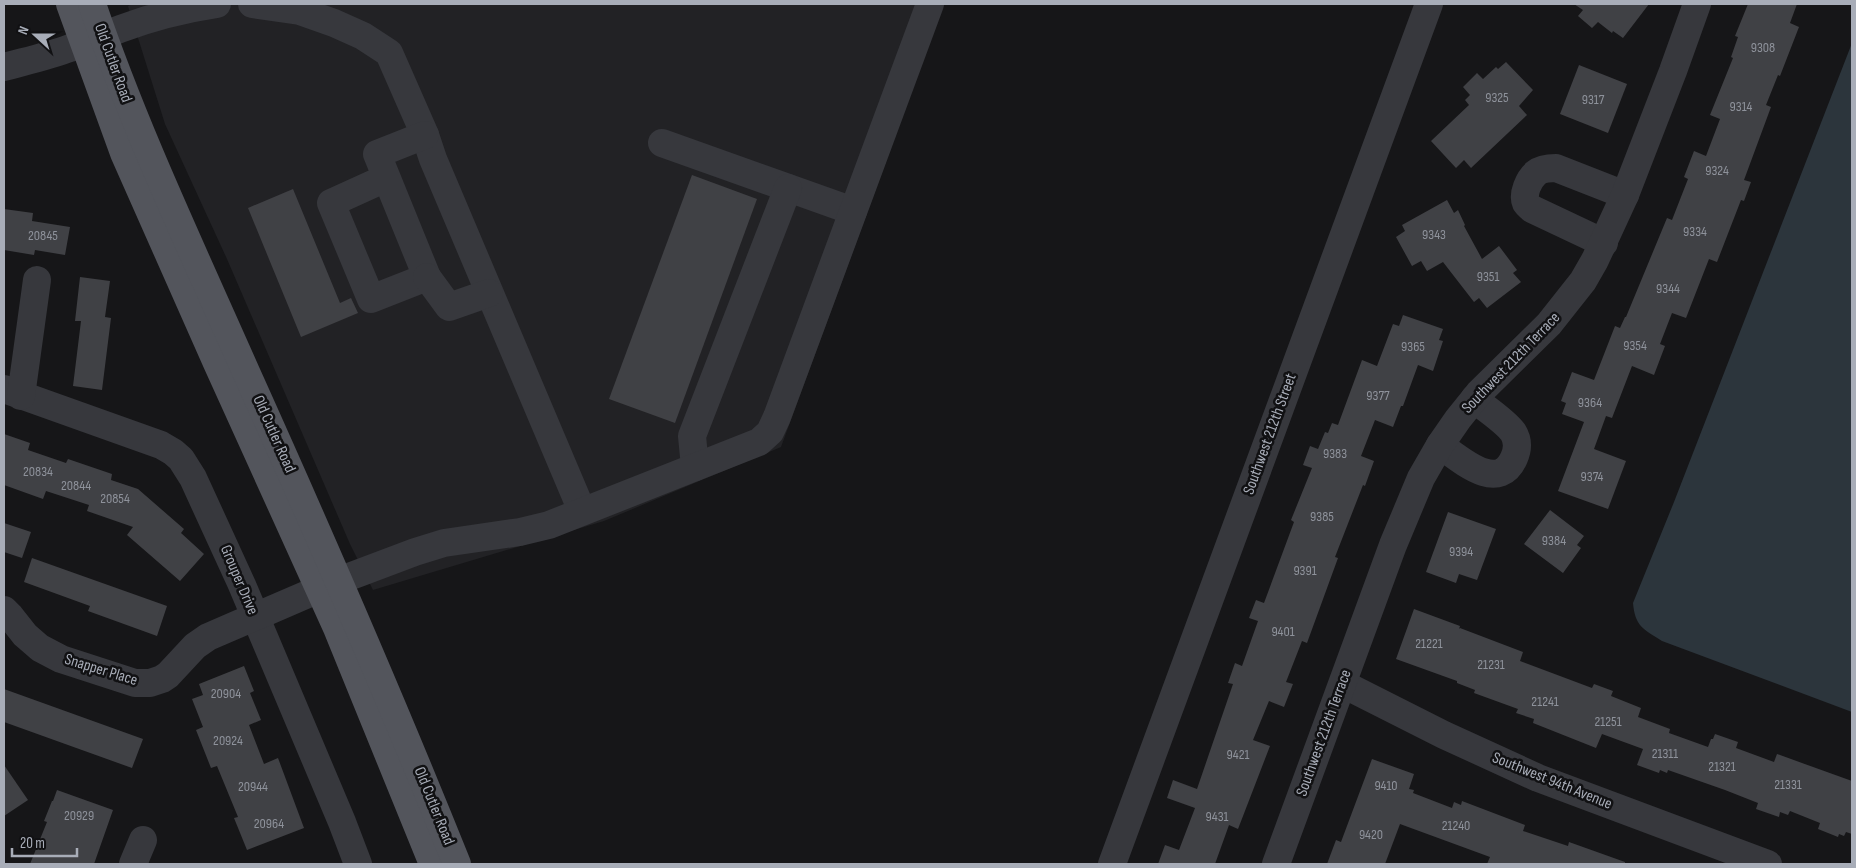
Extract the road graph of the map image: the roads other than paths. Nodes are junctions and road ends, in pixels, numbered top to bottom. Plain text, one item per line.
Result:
1 (70, 4) edge
2 (92, 4) edge
3 (217, 4) edge
4 (252, 4) edge
5 (1429, 4) edge
6 (1697, 4) edge
7 (925, 5) edge
8 (337, 13) edge
9 (93, 40) junction
10 (4, 67) edge
11 (425, 135) junction
12 (662, 143) dead end
13 (386, 178) junction
14 (788, 188) junction
15 (1625, 195) junction
16 (853, 212) junction
17 (1604, 243) junction
18 (427, 277) junction
19 (37, 280) dead end
20 (489, 293) junction
21 (12, 392) edge
22 (1474, 400) junction
23 (1440, 445) junction
24 (695, 467) junction
25 (582, 511) junction
26 (329, 586) junction
27 (4, 610) edge
28 (255, 618) junction
29 (1343, 684) junction
30 (358, 864) edge
31 (433, 864) edge
32 (457, 864) edge
33 (1112, 864) edge
34 (1276, 864) edge
35 (1768, 864) edge

1 - 9 main road, Old Cutler Road
2 - 9 main road, Old Cutler Road
3 - 9 street
4 - 8 street
5 - 33 street, Southwest 212th Street
6 - 15 street, Southwest 212th Terrace
7 - 16 street, Snapper Place
8 - 11 street
9 - 10 street
9 - 26 main road, Old Cutler Road
11 - 13 street
11 - 20 street
12 - 14 street
13 - 18 street
13 - 18 street
14 - 16 street
14 - 24 street
15 - 17 street, Southwest 212th Terrace
15 - 17 street
16 - 24 street, Snapper Place
17 - 22 street, Southwest 212th Terrace
18 - 20 street
19 - 21 street, Grouper Drive
20 - 25 street
21 - 28 street, Grouper Drive
22 - 23 street, Southwest 212th Terrace
22 - 23 street
23 - 29 street, Southwest 212th Terrace
24 - 25 street, Snapper Place
25 - 26 street, Snapper Place
26 - 28 street, Snapper Place
26 - 31 main road, Old Cutler Road
26 - 32 main road, Old Cutler Road
27 - 28 street, Snapper Place
28 - 30 street, Grouper Drive
29 - 34 street, Southwest 212th Terrace
29 - 35 street, Southwest 94th Avenue

